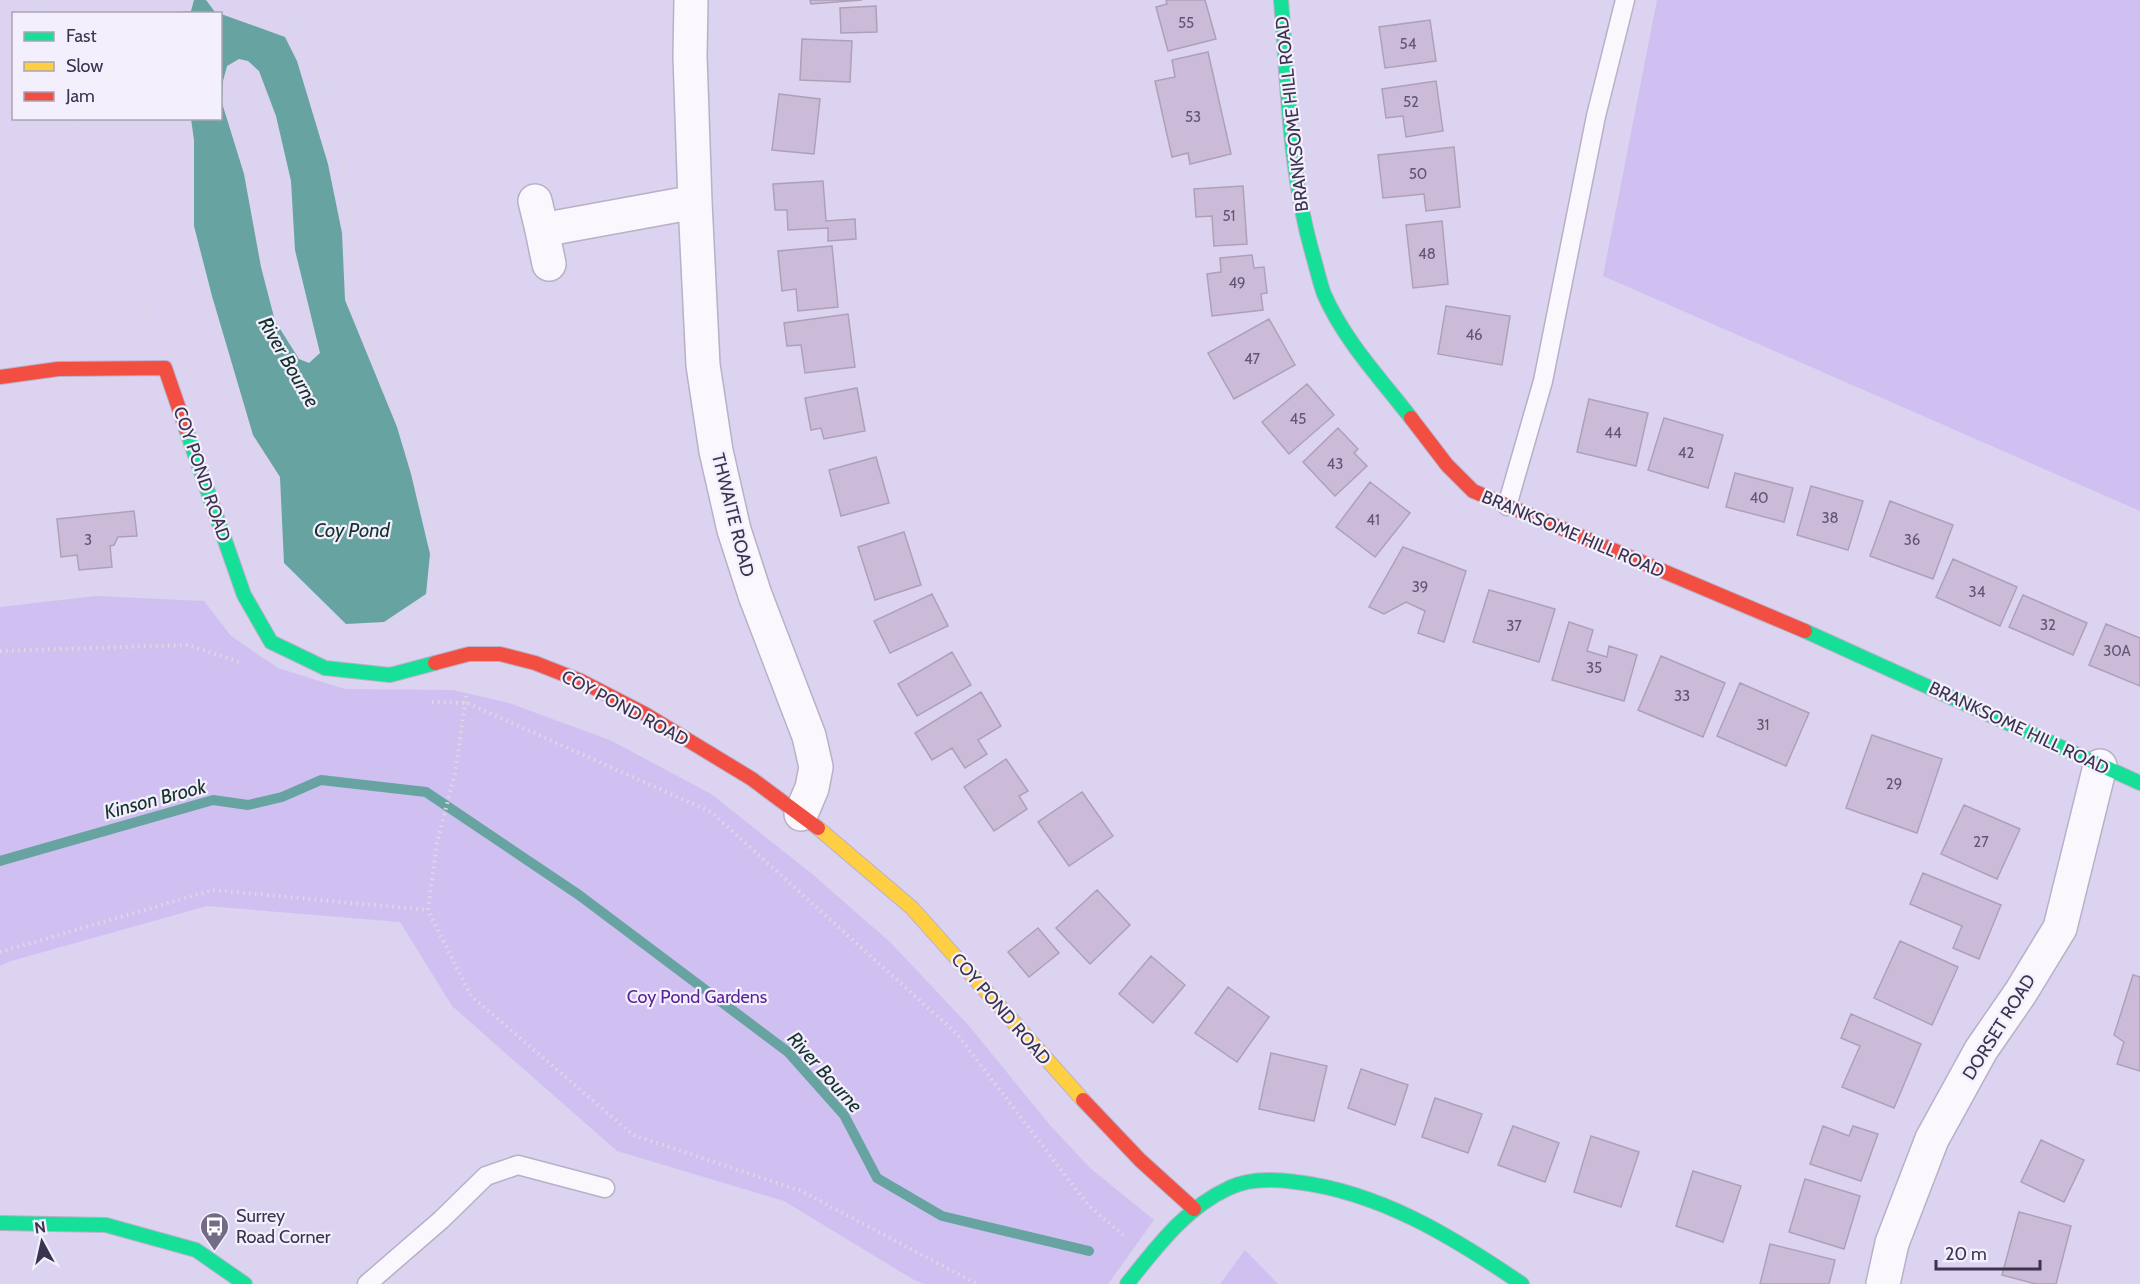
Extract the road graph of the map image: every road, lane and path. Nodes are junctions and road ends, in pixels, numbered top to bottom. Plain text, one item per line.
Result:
1 (267, 0) edge
2 (691, 0) edge
3 (1281, 0) edge
4 (1626, 0) edge
5 (77, 120) edge
6 (695, 202) junction
7 (549, 264) dead end
8 (165, 368) junction
9 (0, 377) edge
10 (1507, 506) junction
11 (0, 651) edge
12 (246, 664) dead end
13 (390, 675) junction
14 (422, 702) dead end
15 (467, 703) junction
16 (2100, 766) junction
17 (2140, 783) edge
18 (801, 814) junction
19 (428, 910) junction
20 (0, 952) edge
21 (605, 1188) dead end
22 (1194, 1209) junction
23 (0, 1223) edge
24 (1148, 1258) junction
25 (245, 1284) edge
26 (367, 1284) edge
27 (977, 1284) edge
28 (1127, 1284) edge
29 (1522, 1284) edge
30 (1883, 1284) edge

1 - 13 path
2 - 6 street, THWAITE ROAD
3 - 10 street, BRANKSOME HILL ROAD
4 - 10 lane
5 - 8 path
6 - 7 street
6 - 18 street, THWAITE ROAD
8 - 9 street
8 - 13 street, COY POND ROAD
10 - 16 street, BRANKSOME HILL ROAD
11 - 12 path
13 - 18 street, COY POND ROAD
14 - 15 path
15 - 19 path
15 - 24 path
16 - 17 street, BRANKSOME HILL ROAD
16 - 30 street, DORSET ROAD
18 - 22 street, COY POND ROAD
19 - 20 path
19 - 27 path
21 - 26 lane
22 - 24 street
22 - 29 street
23 - 25 street
24 - 28 street

